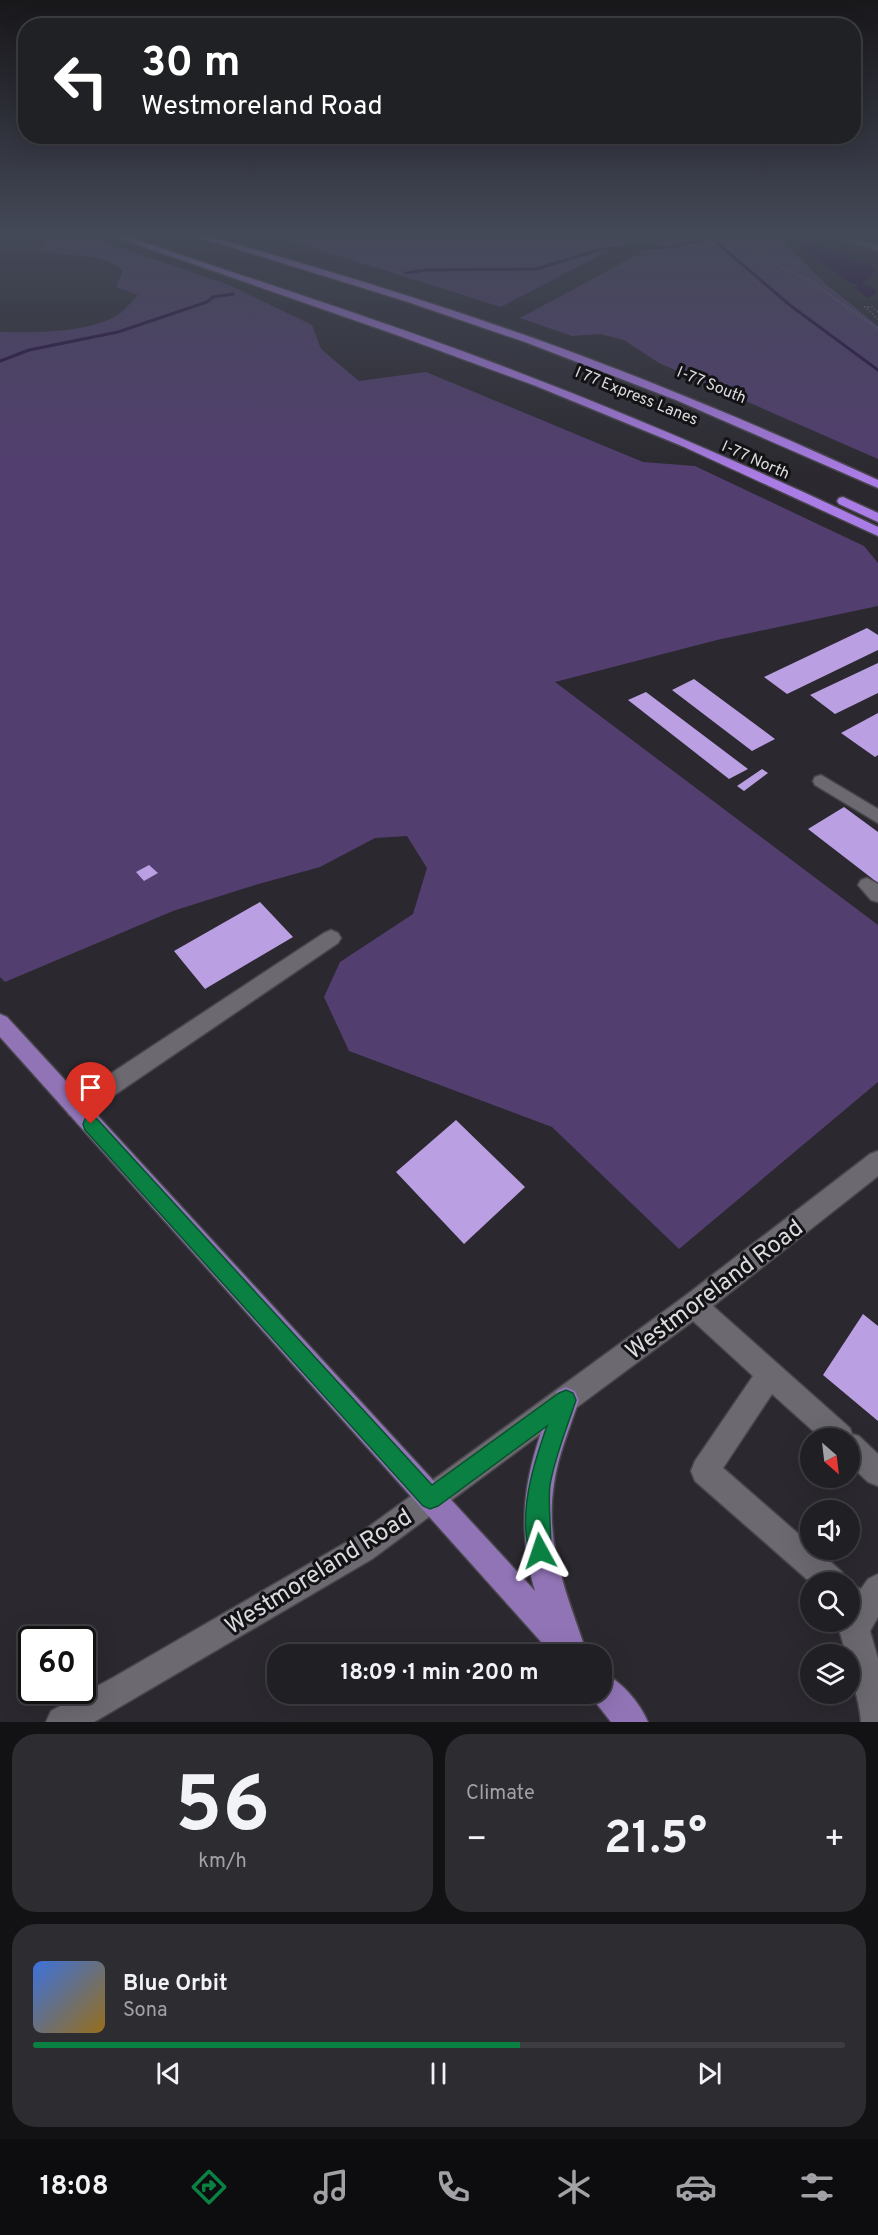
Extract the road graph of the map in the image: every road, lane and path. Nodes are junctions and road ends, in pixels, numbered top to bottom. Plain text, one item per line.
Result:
1 (352, 316) edge
2 (374, 316) edge
3 (459, 316) edge
4 (485, 316) edge
5 (859, 316) edge
6 (878, 321) edge
7 (870, 324) junction
8 (878, 329) edge
9 (827, 449) dead end
10 (878, 484) edge
11 (878, 518) edge
12 (878, 532) edge
13 (821, 781) dead end
14 (878, 817) edge
15 (331, 938) dead end
16 (0, 1023) edge
17 (77, 1108) junction
18 (878, 1162) edge
19 (694, 1305) junction
20 (769, 1375) junction
21 (566, 1400) junction
22 (829, 1428) edge
23 (860, 1456) edge
24 (878, 1472) edge
25 (430, 1499) junction
26 (821, 1572) edge
27 (864, 1599) edge
28 (562, 1644) edge
29 (568, 1644) edge
30 (612, 1699) edge
31 (62, 1722) edge
32 (632, 1722) edge
33 (878, 1722) edge

1 - 12 highway, I-77 North
2 - 11 highway, I 77 Express Lanes
3 - 10 highway, I 77 Express Lanes
4 - 9 highway, I-77 South
5 - 7 path
6 - 7 path
7 - 8 path
13 - 14 street
15 - 17 street
16 - 17 main road
17 - 25 main road
18 - 19 street, Westmoreland Road
19 - 20 street
19 - 21 street, Westmoreland Road
20 - 22 street
20 - 26 street
21 - 25 street, Westmoreland Road
21 - 29 main road
23 - 24 street
25 - 28 main road
25 - 31 street, Westmoreland Road
27 - 33 street
30 - 32 main road

